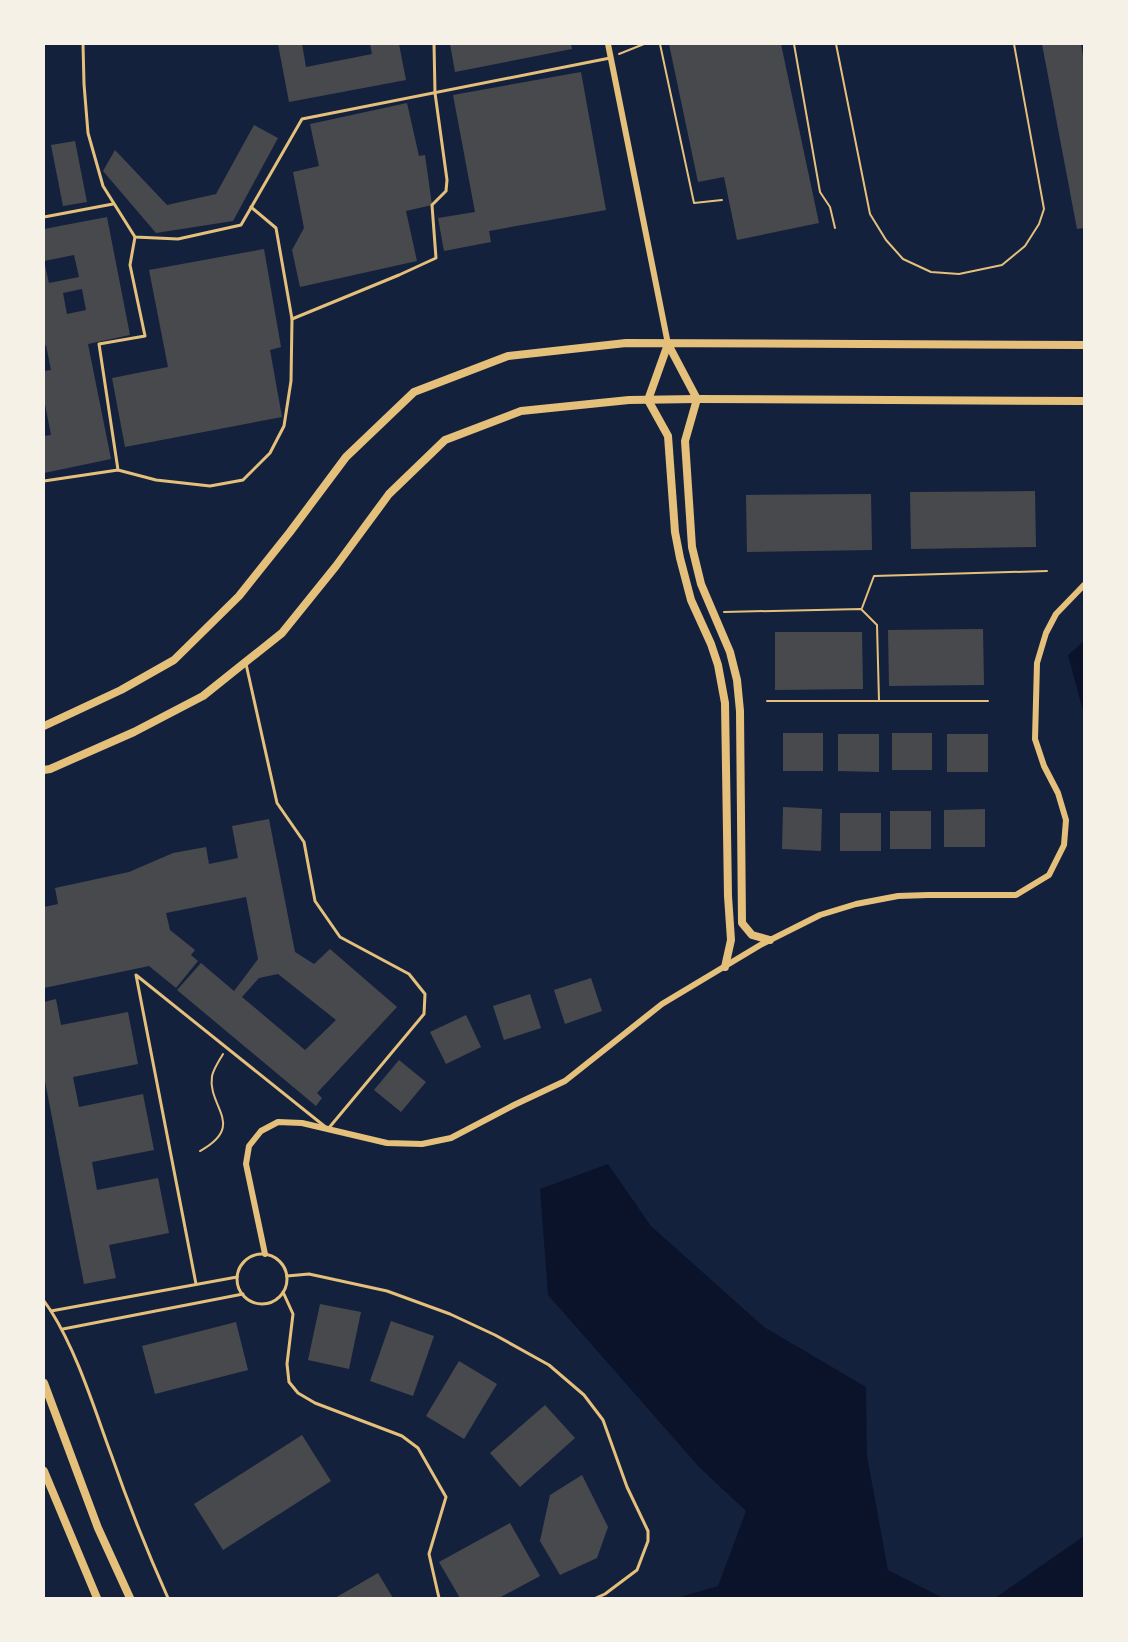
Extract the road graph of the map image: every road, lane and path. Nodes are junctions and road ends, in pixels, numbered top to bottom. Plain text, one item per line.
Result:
1 (83, 44) edge
2 (434, 44) edge
3 (608, 44) edge
4 (644, 44) edge
5 (660, 44) edge
6 (794, 44) edge
7 (836, 44) edge
8 (1014, 44) edge
9 (611, 58) junction
10 (435, 93) junction
11 (722, 200) dead end
12 (114, 204) junction
13 (251, 207) junction
14 (44, 217) edge
15 (834, 228) dead end
16 (135, 237) junction
17 (292, 319) junction
18 (668, 344) junction
19 (1084, 345) edge
20 (697, 399) junction
21 (648, 400) junction
22 (1084, 401) edge
23 (118, 470) junction
24 (44, 481) edge
25 (1047, 571) dead end
26 (1084, 585) edge
27 (861, 609) junction
28 (713, 613) junction
29 (245, 662) junction
30 (766, 701) dead end
31 (879, 701) junction
32 (988, 701) dead end
33 (44, 726) edge
34 (46, 770) edge
35 (770, 940) junction
36 (725, 967) junction
37 (227, 1048) junction
38 (328, 1129) junction
39 (200, 1150) dead end
40 (265, 1254) junction
41 (287, 1276) junction
42 (237, 1277) junction
43 (196, 1284) junction
44 (283, 1292) junction
45 (243, 1294) junction
46 (44, 1301) edge
47 (51, 1311) junction
48 (63, 1329) junction
49 (44, 1383) edge
50 (44, 1471) edge
51 (97, 1599) edge
52 (130, 1599) edge
53 (168, 1599) edge
54 (439, 1599) edge
55 (596, 1599) edge

1 - 12 lane
2 - 10 lane
3 - 9 street
4 - 9 path
5 - 11 path
6 - 15 path
7 - 8 path
9 - 10 lane
9 - 18 street
10 - 13 lane
10 - 17 lane
12 - 14 lane
12 - 16 lane
13 - 16 lane
13 - 17 lane
16 - 23 lane
17 - 23 lane
18 - 19 main road
18 - 20 street
18 - 21 street
18 - 33 main road
20 - 21 main road
20 - 22 main road
20 - 28 street
21 - 29 main road
21 - 36 street
23 - 24 lane
25 - 27 path
26 - 35 street
27 - 28 path
27 - 31 path
28 - 35 street
29 - 34 main road
29 - 38 lane
30 - 31 path
31 - 32 path
35 - 36 street
36 - 38 street
37 - 38 lane
37 - 39 path
37 - 43 lane
38 - 40 street
40 - 41 lane
40 - 42 lane
41 - 44 lane
41 - 55 lane
42 - 43 lane
42 - 45 lane
43 - 47 lane
44 - 45 lane
44 - 54 lane
45 - 48 lane
46 - 47 lane
47 - 48 lane
48 - 53 lane
49 - 52 main road
50 - 51 main road

